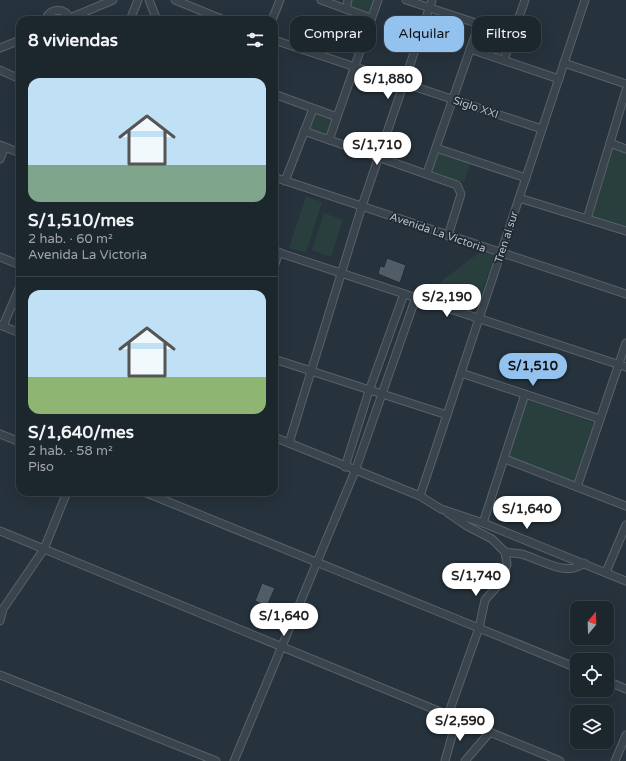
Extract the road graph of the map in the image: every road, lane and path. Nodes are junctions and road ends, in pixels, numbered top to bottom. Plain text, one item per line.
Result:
1 (113, 0) edge
2 (138, 0) edge
3 (149, 0) edge
4 (175, 0) edge
5 (280, 0) edge
6 (321, 0) edge
7 (348, 0) edge
8 (378, 0) edge
9 (406, 0) edge
10 (432, 0) edge
11 (525, 0) edge
12 (583, 0) edge
13 (430, 8) junction
14 (346, 9) junction
15 (48, 16) edge
16 (68, 16) edge
17 (78, 16) edge
18 (132, 16) edge
19 (155, 16) edge
20 (214, 16) edge
21 (274, 16) edge
22 (365, 16) edge
23 (372, 16) edge
24 (519, 16) edge
25 (472, 22) edge
26 (278, 41) edge
27 (16, 42) edge
28 (472, 43) edge
29 (0, 48) edge
30 (470, 49) junction
31 (359, 52) edge
32 (507, 52) edge
33 (504, 60) junction
34 (564, 63) junction
35 (354, 67) junction
36 (0, 70) edge
37 (16, 77) edge
38 (559, 79) junction
39 (404, 82) junction
40 (626, 84) edge
41 (626, 90) edge
42 (278, 96) edge
43 (454, 99) junction
44 (313, 109) junction
45 (337, 117) junction
46 (542, 129) junction
47 (304, 131) junction
48 (329, 140) junction
49 (610, 143) junction
50 (3, 146) edge
51 (436, 148) junction
52 (626, 149) edge
53 (16, 151) edge
54 (379, 157) junction
55 (0, 159) edge
56 (427, 173) junction
57 (526, 178) junction
58 (278, 179) edge
59 (285, 181) junction
60 (519, 198) junction
61 (362, 206) junction
62 (587, 219) junction
63 (626, 231) edge
64 (448, 236) junction
65 (278, 252) edge
66 (500, 254) junction
67 (0, 257) edge
68 (16, 263) edge
69 (342, 274) junction
70 (404, 294) junction
71 (626, 294) edge
72 (16, 295) edge
73 (416, 298) junction
74 (479, 318) junction
75 (2, 325) edge
76 (16, 331) edge
77 (626, 342) edge
78 (278, 359) edge
79 (622, 366) edge
80 (312, 371) junction
81 (461, 373) junction
82 (370, 391) junction
83 (525, 394) junction
84 (381, 395) junction
85 (447, 415) junction
86 (600, 419) junction
87 (0, 434) edge
88 (278, 439) edge
89 (16, 440) edge
90 (289, 443) junction
91 (504, 459) junction
92 (345, 467) junction
93 (355, 471) junction
94 (577, 486) junction
95 (65, 496) edge
96 (154, 496) edge
97 (420, 496) junction
98 (626, 506) edge
99 (441, 508) junction
100 (484, 523) junction
101 (626, 524) edge
102 (0, 531) edge
103 (44, 549) junction
104 (505, 552) junction
105 (317, 562) junction
106 (584, 563) junction
107 (606, 572) junction
108 (626, 581) edge
109 (0, 621) edge
110 (479, 628) junction
111 (283, 647) junction
112 (570, 665) edge
113 (0, 675) edge
114 (614, 684) edge
115 (626, 689) edge
116 (448, 715) junction
117 (457, 718) junction
118 (490, 732) junction
119 (626, 735) edge
120 (216, 761) edge
121 (234, 761) edge
122 (445, 761) edge
123 (465, 761) edge
124 (560, 761) edge
125 (615, 761) edge

1 - 17 street
2 - 18 street
3 - 19 street
4 - 20 street
5 - 21 street
6 - 14 street
7 - 14 street
8 - 23 street
9 - 13 street
10 - 13 street
11 - 24 street
12 - 34 street, Tren al sur
13 - 25 street
13 - 39 street
14 - 22 street
15 - 16 street
26 - 35 street, Siglo XXI
27 - 29 street
28 - 30 street
30 - 33 street
30 - 43 street
31 - 35 street
32 - 33 street
33 - 38 street
34 - 38 street, Tren al sur
34 - 40 street
35 - 39 street, Siglo XXI
35 - 45 street
36 - 37 street
38 - 46 street, Tren al sur
39 - 43 street, Siglo XXI
39 - 54 street
41 - 49 street
42 - 44 street
43 - 46 street, Siglo XXI
43 - 51 street
44 - 45 street
44 - 47 street
45 - 48 street
46 - 57 street, Tren al sur
47 - 48 street
47 - 59 street
48 - 54 street
49 - 52 street
49 - 62 street
50 - 53 street
50 - 55 street
51 - 56 street
51 - 57 street
54 - 56 street
54 - 61 street
56 - 64 street
57 - 60 street, Tren al sur
58 - 59 street, Avenida La Victoria
59 - 61 street, Avenida La Victoria
60 - 62 street
60 - 66 street, Tren al sur
61 - 64 street, Avenida La Victoria
61 - 69 street
62 - 63 street
64 - 66 street, Avenida La Victoria
65 - 69 street
66 - 71 street, Avenida La Victoria
66 - 74 street, Tren al sur
67 - 68 street
69 - 70 street
69 - 80 street
70 - 73 street
70 - 82 street
72 - 75 street
73 - 74 street
73 - 84 street
74 - 79 street
74 - 81 street, Tren al sur
75 - 76 street
77 - 79 street
78 - 80 street
79 - 86 street
80 - 82 street
80 - 90 street
81 - 83 street
81 - 85 street, Tren al sur
82 - 84 street
82 - 92 street
83 - 86 street
83 - 91 street
84 - 85 street
84 - 93 street
85 - 97 street, Tren al sur
86 - 94 street
87 - 89 street
88 - 90 street
90 - 92 street
91 - 94 street
91 - 100 street
92 - 93 street
93 - 97 street
93 - 105 street
94 - 98 street
95 - 103 street
96 - 105 street
97 - 99 street
99 - 100 street
99 - 104 street
100 - 106 street
101 - 107 street
102 - 103 street
103 - 109 street
103 - 111 street
104 - 106 street
104 - 110 street
105 - 110 street
105 - 111 street
106 - 107 street
107 - 108 street
110 - 112 street
110 - 116 street
111 - 116 street
111 - 121 street
113 - 120 street
114 - 115 street
116 - 117 street
117 - 118 street
117 - 122 street
118 - 123 street
118 - 124 street
119 - 125 street

